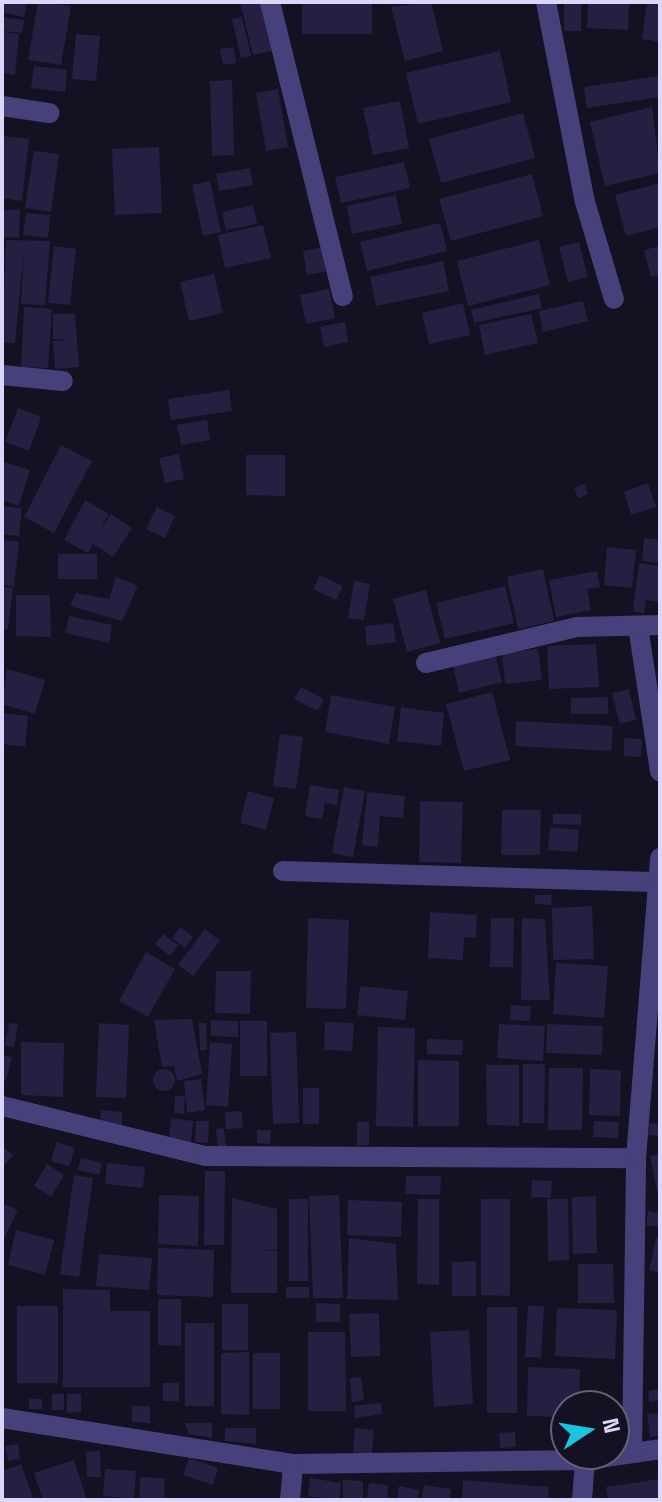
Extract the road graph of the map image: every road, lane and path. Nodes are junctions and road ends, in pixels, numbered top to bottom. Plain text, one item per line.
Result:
1 (270, 2) edge
2 (546, 2) edge
3 (2, 106) edge
4 (49, 113) dead end
5 (343, 296) dead end
6 (614, 299) dead end
7 (2, 375) edge
8 (63, 381) dead end
9 (660, 625) edge
10 (638, 626) junction
11 (426, 663) dead end
12 (660, 771) edge
13 (660, 858) edge
14 (283, 871) dead end
15 (654, 882) junction
16 (2, 1106) edge
17 (636, 1158) junction
18 (2, 1418) edge
19 (660, 1449) edge
20 (632, 1452) joint
21 (550, 1460) edge
22 (293, 1464) junction
23 (584, 1470) edge
24 (290, 1500) edge
25 (582, 1500) edge

1 - 5 street
2 - 6 street
3 - 4 street
7 - 8 street
9 - 10 street
10 - 11 street
10 - 12 street
13 - 15 street
14 - 15 street
15 - 17 street
16 - 17 street
17 - 20 street
18 - 22 street
19 - 20 street
21 - 22 street
22 - 24 street
23 - 25 street

